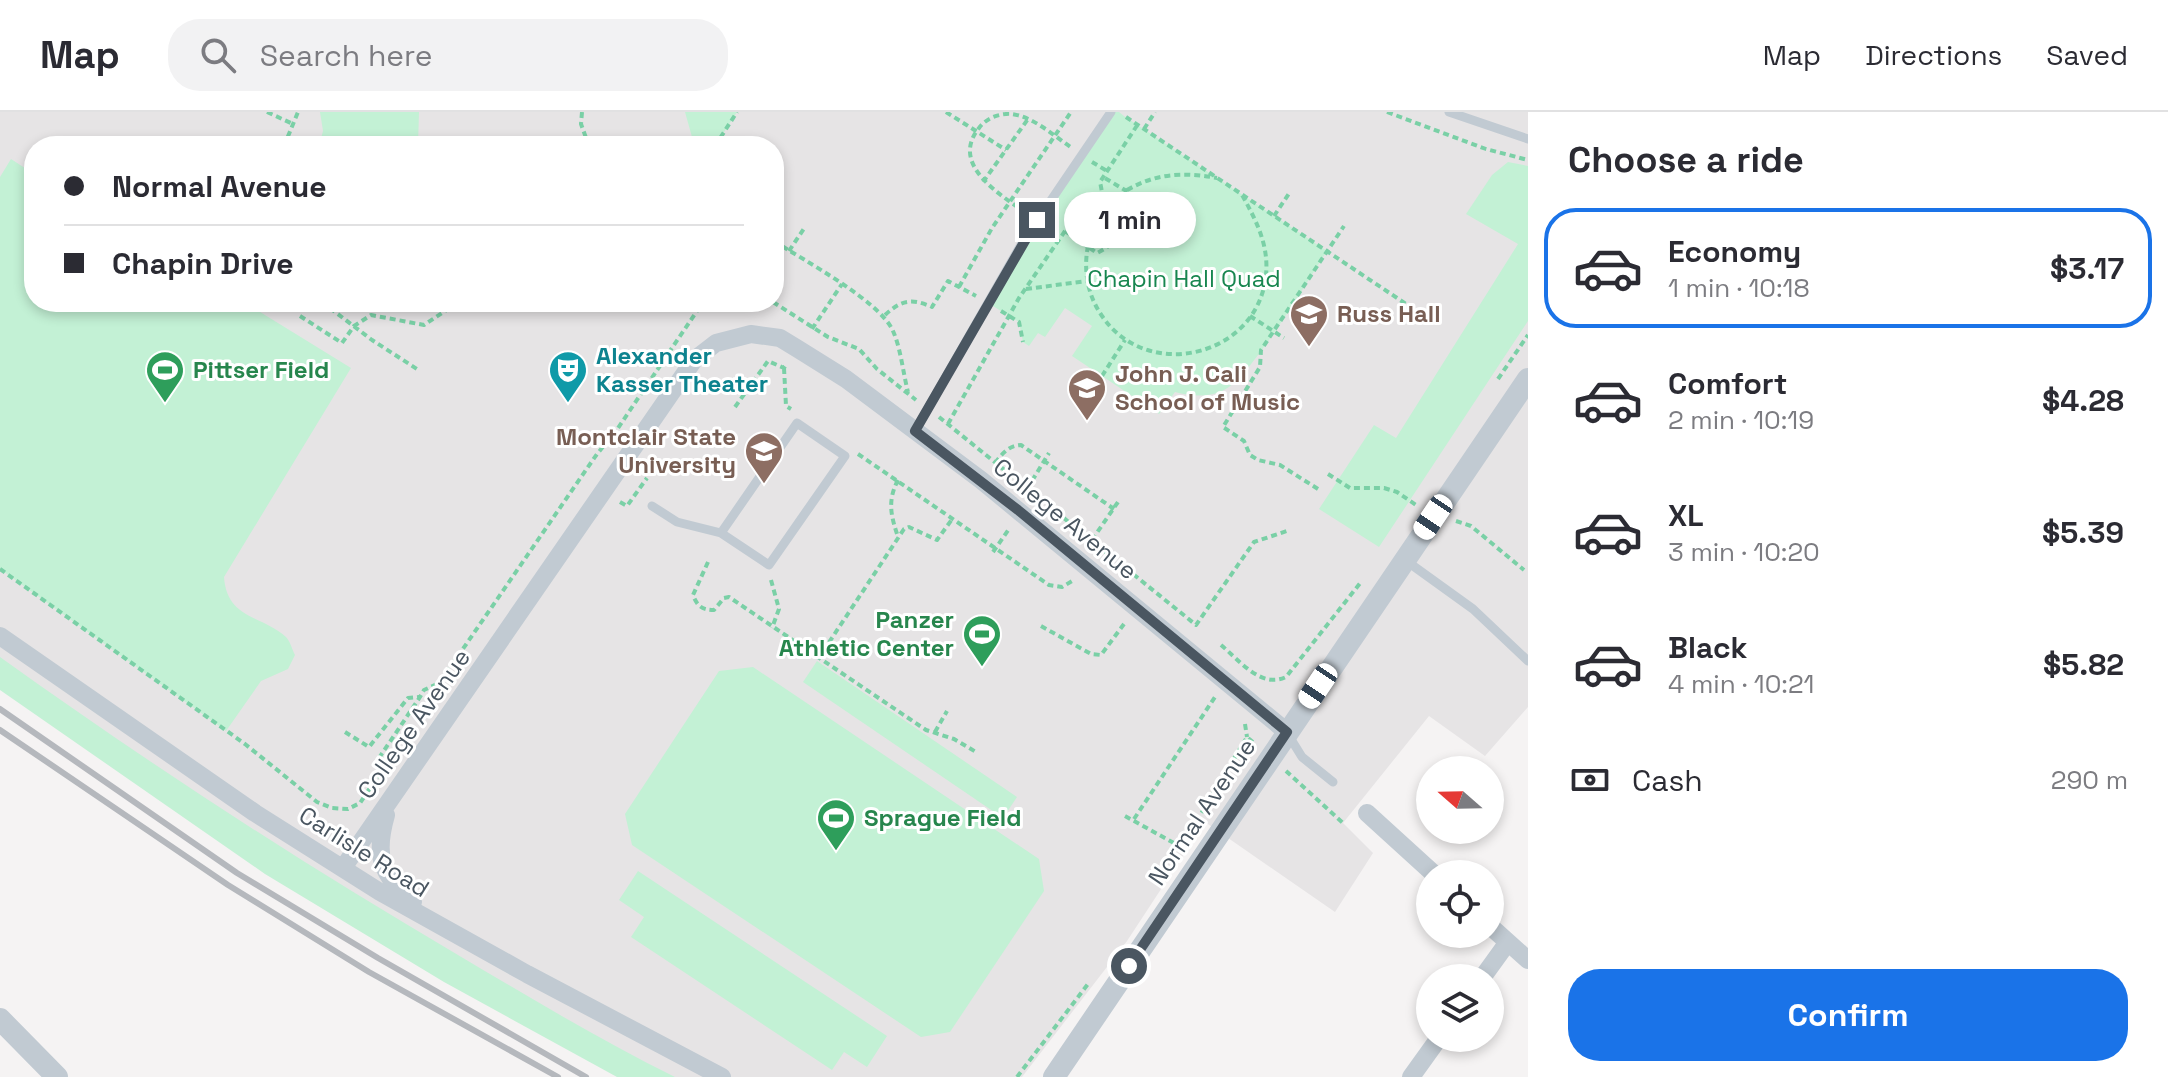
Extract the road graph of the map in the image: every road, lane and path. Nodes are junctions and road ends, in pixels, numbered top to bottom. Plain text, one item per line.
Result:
1 (267, 112) edge
2 (298, 112) edge
3 (582, 112) edge
4 (737, 112) edge
5 (946, 112) edge
6 (1071, 112) edge
7 (1111, 112) edge
8 (1127, 112) edge
9 (1155, 112) edge
10 (1387, 112) edge
11 (1449, 112) edge
12 (1028, 119) junction
13 (293, 124) junction
14 (1138, 124) junction
15 (1144, 129) junction
16 (976, 131) junction
17 (288, 136) edge
18 (585, 136) edge
19 (721, 136) edge
20 (1054, 136) junction
21 (1528, 139) edge
22 (1006, 150) junction
23 (1082, 155) junction
24 (1528, 160) edge
25 (1105, 174) junction
26 (1218, 178) junction
27 (983, 182) junction
28 (1127, 190) junction
29 (1290, 192) dead end
30 (1242, 195) junction
31 (1010, 201) junction
32 (1274, 216) junction
33 (1037, 220) junction
34 (1344, 226) dead end
35 (805, 227) dead end
36 (1065, 231) junction
37 (1061, 238) junction
38 (1088, 246) junction
39 (784, 248) edge
40 (789, 251) junction
41 (1327, 251) junction
42 (1087, 281) junction
43 (959, 287) junction
44 (1026, 289) junction
45 (988, 303) junction
46 (335, 312) edge
47 (444, 312) edge
48 (696, 312) edge
49 (1009, 315) junction
50 (300, 316) dead end
51 (884, 316) junction
52 (1250, 316) junction
53 (1433, 322) dead end
54 (354, 326) junction
55 (1273, 332) junction
56 (1284, 338) dead end
57 (1125, 340) junction
58 (1023, 342) dead end
59 (784, 368) dead end
60 (417, 369) dead end
61 (1102, 376) dead end
62 (1528, 379) edge
63 (908, 393) dead end
64 (800, 415) dead end
65 (948, 424) dead end
66 (915, 431) junction
67 (853, 450) dead end
68 (1049, 453) dead end
69 (996, 461) dead end
70 (1044, 461) junction
71 (1328, 474) dead end
72 (1035, 476) dead end
73 (898, 480) junction
74 (1318, 489) dead end
75 (1120, 499) dead end
76 (652, 506) dead end
77 (1114, 509) junction
78 (1408, 516) dead end
79 (953, 518) junction
80 (1456, 521) dead end
81 (1290, 530) dead end
82 (721, 533) junction
83 (898, 537) junction
84 (1004, 537) dead end
85 (994, 550) junction
86 (1405, 560) junction
87 (708, 562) dead end
88 (1081, 563) junction
89 (0, 569) edge
90 (1524, 570) dead end
91 (1368, 574) dead end
92 (770, 577) dead end
93 (1124, 624) dead end
94 (1196, 625) dead end
95 (1041, 626) dead end
96 (772, 628) junction
97 (0, 636) edge
98 (1221, 645) dead end
99 (818, 659) junction
100 (1528, 661) edge
101 (420, 697) junction
102 (1215, 697) dead end
103 (947, 711) dead end
104 (345, 732) dead end
105 (935, 732) junction
106 (1287, 732) junction
107 (976, 752) dead end
108 (1333, 782) dead end
109 (389, 802) junction
110 (1367, 813) dead end
111 (1125, 816) dead end
112 (1134, 819) junction
113 (1181, 847) dead end
114 (1419, 860) edge
115 (343, 868) junction
116 (439, 925) junction
117 (1504, 938) edge
118 (1508, 942) junction
119 (1528, 960) edge
120 (1492, 964) edge
121 (0, 1019) edge
122 (1429, 1052) edge
123 (57, 1077) edge
124 (722, 1077) edge
125 (1054, 1077) edge
126 (1411, 1077) edge

1 - 13 path
2 - 13 path
3 - 18 path
4 - 19 path
5 - 16 path
6 - 20 path
7 - 23 lane
8 - 14 path
9 - 15 path
10 - 24 path
11 - 21 lane
12 - 16 path
12 - 20 path
12 - 22 path
13 - 17 path
14 - 15 path
14 - 25 path
15 - 26 path
16 - 22 path
16 - 27 path
20 - 23 path
20 - 31 path
22 - 27 path
23 - 25 path
23 - 33 lane
25 - 28 path
25 - 36 path
26 - 28 path
26 - 30 path
27 - 31 path
28 - 38 path
29 - 32 path
30 - 32 path
30 - 52 path
31 - 33 path
31 - 43 path
32 - 41 path
33 - 37 path
33 - 45 lane
34 - 41 path
35 - 40 path
36 - 37 path
36 - 38 path
37 - 44 path
38 - 42 path
39 - 40 path
40 - 51 path
41 - 53 path
41 - 55 path
42 - 44 path
42 - 57 path
43 - 45 path
43 - 51 path
44 - 49 path
45 - 49 path
45 - 66 lane
46 - 54 path
47 - 54 path
48 - 101 path
49 - 58 path
49 - 65 path
50 - 54 path
51 - 63 path
52 - 55 path
52 - 57 path
54 - 60 path
55 - 56 path
55 - 74 path
57 - 61 path
59 - 64 path
62 - 86 street, Normal Avenue
66 - 88 street, College Avenue
66 - 109 street, College Avenue
67 - 73 path
68 - 70 path
69 - 70 path
70 - 72 path
70 - 77 path
71 - 78 path
73 - 79 path
73 - 83 path
75 - 77 path
76 - 82 lane
77 - 88 path
79 - 83 path
79 - 85 path
80 - 90 path
81 - 94 path
82 - 82 lane
83 - 99 path
84 - 85 path
85 - 88 path
86 - 100 lane
86 - 106 street, Normal Avenue
87 - 96 path
88 - 106 street, College Avenue
89 - 101 path
91 - 98 path
92 - 96 path
93 - 95 path
96 - 99 path
97 - 115 street, Carlisle Road
99 - 105 path
101 - 104 path
102 - 112 path
103 - 105 path
105 - 107 path
106 - 108 lane, College Avenue
106 - 125 street, Normal Avenue
109 - 115 street, College Avenue
109 - 116 street
110 - 114 street
111 - 112 path
112 - 113 path
115 - 116 street, Carlisle Road
116 - 124 street, Carlisle Road
117 - 118 street
118 - 119 street
118 - 120 street
121 - 123 street
122 - 126 street

